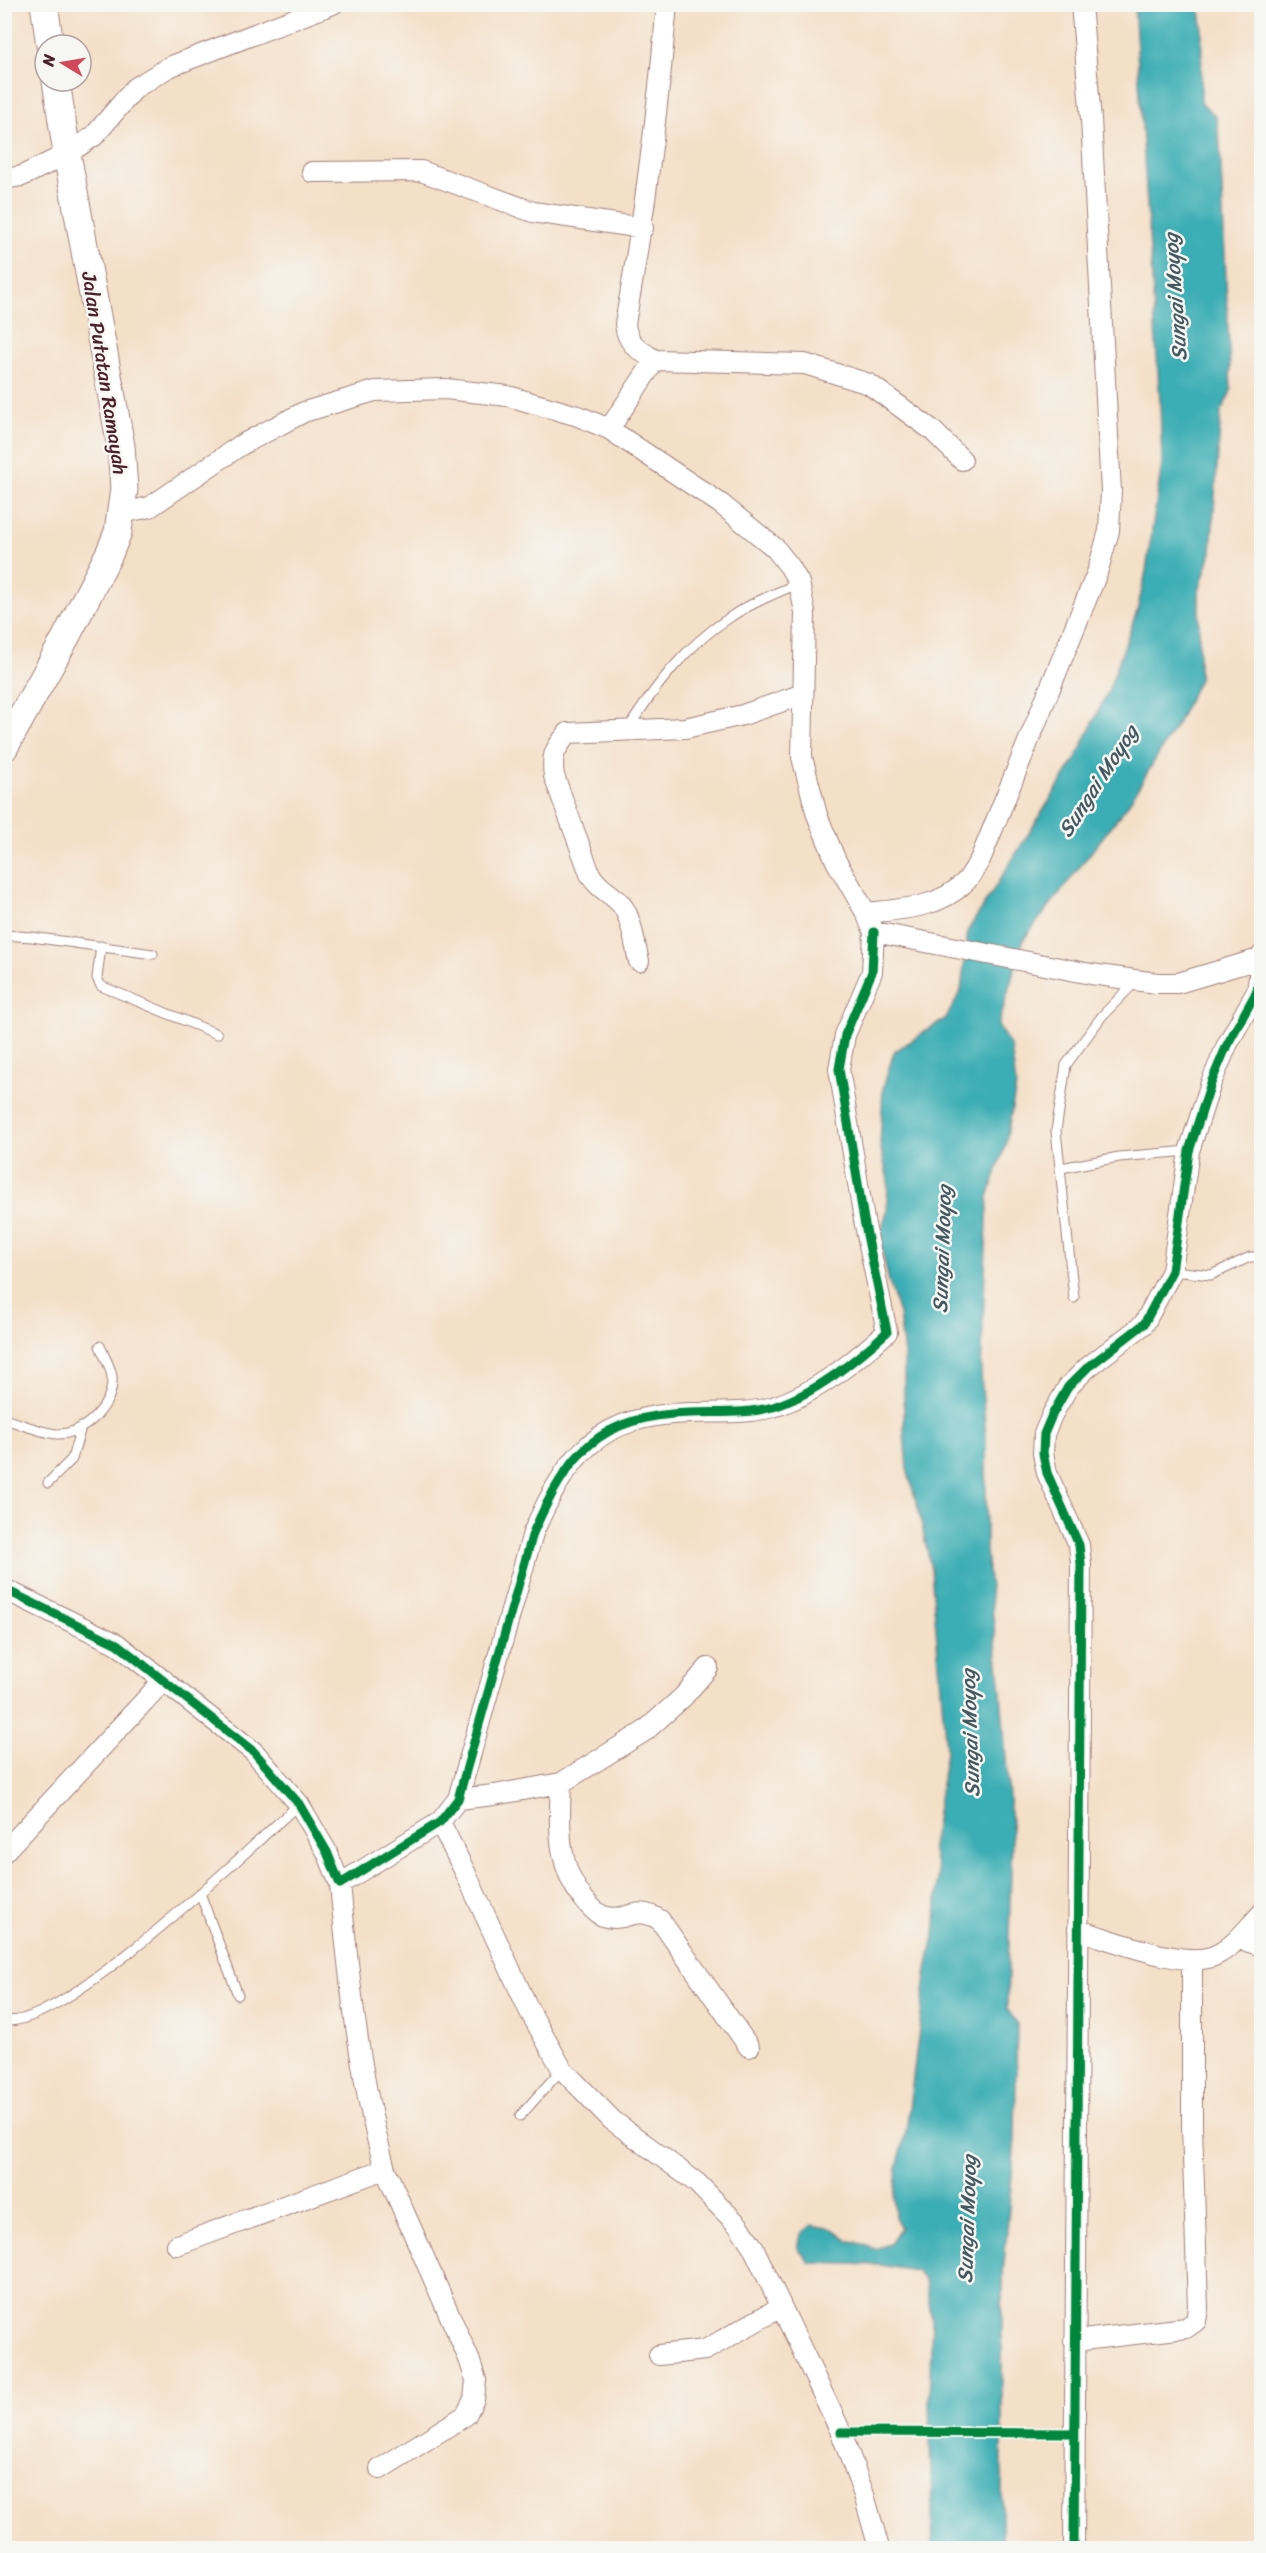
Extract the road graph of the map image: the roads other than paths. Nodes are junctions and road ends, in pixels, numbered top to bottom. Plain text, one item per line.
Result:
1 (44, 4) edge
2 (333, 4) edge
3 (667, 4) edge
4 (1081, 4) edge
5 (48, 33) edge
6 (58, 93) edge
7 (67, 154) junction
8 (312, 172) dead end
9 (4, 180) edge
10 (642, 228) junction
11 (655, 360) junction
12 (609, 429) junction
13 (962, 460) dead end
14 (122, 513) junction
15 (799, 583) junction
16 (803, 694) junction
17 (627, 731) junction
18 (4, 748) edge
19 (866, 913) junction
20 (874, 933) junction
21 (4, 935) edge
22 (101, 946) junction
23 (153, 954) dead end
24 (1261, 957) edge
25 (639, 960) dead end
26 (1136, 981) junction
27 (217, 1034) dead end
28 (1189, 1151) junction
29 (1061, 1168) junction
30 (1262, 1257) edge
31 (1172, 1271) junction
32 (1074, 1298) dead end
33 (100, 1346) dead end
34 (4, 1419) edge
35 (81, 1427) junction
36 (48, 1484) dead end
37 (4, 1589) edge
38 (708, 1668) dead end
39 (164, 1680) junction
40 (561, 1783) junction
41 (458, 1799) junction
42 (299, 1804) junction
43 (440, 1822) junction
44 (4, 1852) edge
45 (340, 1884) junction
46 (200, 1893) junction
47 (1262, 1913) edge
48 (1078, 1930) junction
49 (1239, 1939) junction
50 (1262, 1946) edge
51 (1192, 1960) junction
52 (238, 1995) dead end
53 (4, 2020) edge
54 (749, 2047) dead end
55 (562, 2069) junction
56 (520, 2116) dead end
57 (385, 2169) junction
58 (177, 2245) dead end
59 (780, 2307) junction
60 (1074, 2341) junction
61 (659, 2355) dead end
62 (380, 2469) dead end
63 (879, 2548) edge
64 (1074, 2548) edge

1 - 5 main road
2 - 7 street
3 - 10 street
4 - 19 street
6 - 7 main road, Jalan Putatan Ramayah
7 - 9 street
7 - 14 main road, Jalan Putatan Ramayah
8 - 10 street
10 - 11 street
11 - 12 street
11 - 13 street
12 - 14 street
12 - 15 street
14 - 18 main road, Jalan Putatan Ramayah
15 - 16 street
15 - 17 lane
16 - 17 street
16 - 19 street
17 - 25 street
19 - 20 street
20 - 26 street
20 - 41 street
21 - 22 lane
22 - 23 lane
22 - 27 lane
24 - 26 street
24 - 28 street
26 - 29 lane
28 - 29 lane
28 - 31 street
29 - 32 lane
30 - 31 lane
31 - 48 street
33 - 35 lane
34 - 35 lane
35 - 36 lane
37 - 39 street
38 - 40 street
39 - 42 street
39 - 44 street
40 - 41 street
40 - 54 street
41 - 43 street
42 - 45 street
42 - 46 lane
43 - 45 street
43 - 55 street
45 - 57 street
46 - 52 lane
46 - 53 lane
47 - 49 street
48 - 51 street
48 - 60 street
49 - 50 street
49 - 51 street
51 - 60 street
55 - 56 lane
55 - 59 street
57 - 58 street
57 - 62 street
59 - 61 street
59 - 63 street
60 - 64 street

